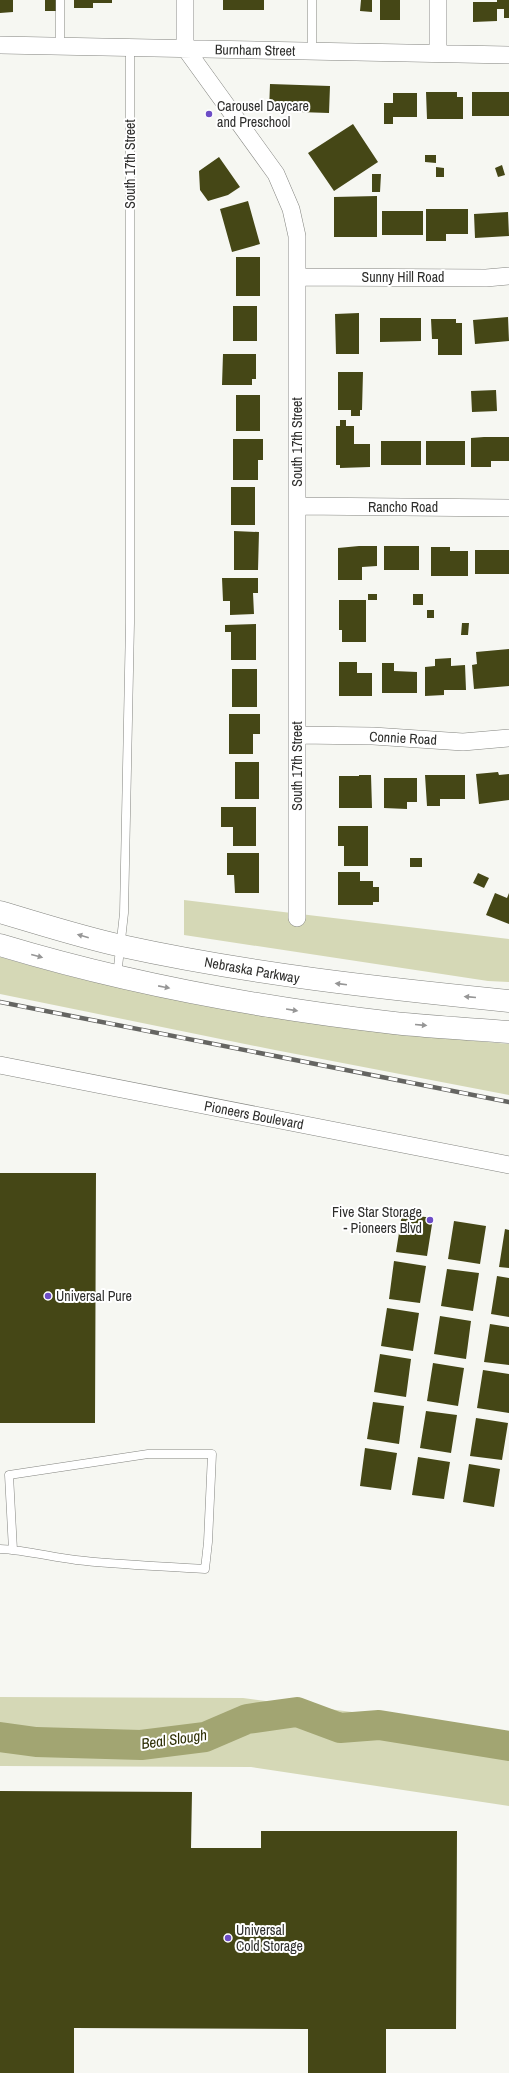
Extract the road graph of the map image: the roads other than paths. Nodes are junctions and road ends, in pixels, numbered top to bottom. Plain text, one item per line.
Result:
1 (60, 0) edge
2 (185, 0) edge
3 (312, 0) edge
4 (438, 0) edge
5 (0, 45) edge
6 (60, 46) junction
7 (130, 47) junction
8 (185, 48) junction
9 (312, 51) junction
10 (438, 53) junction
11 (509, 55) edge
12 (509, 276) edge
13 (298, 277) junction
14 (297, 506) junction
15 (509, 508) edge
16 (297, 735) junction
17 (509, 738) edge
18 (0, 912) edge
19 (297, 918) dead end
20 (0, 945) edge
21 (121, 946) junction
22 (117, 977) junction
23 (509, 1001) edge
24 (509, 1032) edge
25 (0, 1065) edge
26 (509, 1165) edge
27 (0, 1550) edge
28 (13, 1550) junction

1 - 6 lane
2 - 8 street
3 - 9 lane
4 - 10 street
5 - 6 street, Burnham Street
6 - 7 street, Burnham Street
7 - 8 street, Burnham Street
7 - 21 lane, South 17th Street
8 - 9 street, Burnham Street
8 - 13 street, South 17th Street
9 - 10 street, Burnham Street
10 - 11 street, Burnham Street
12 - 13 street, Sunny Hill Road
13 - 14 street, South 17th Street
14 - 15 street, Rancho Road
14 - 16 street, South 17th Street
16 - 17 street, Connie Road
16 - 19 street, South 17th Street
21 -> 18 main road, Nebraska Parkway
20 -> 22 main road
21 - 22 lane, South 17th Street
23 -> 21 main road, Nebraska Parkway
22 -> 24 main road
25 - 26 street, Pioneers Boulevard
27 - 28 lane
28 - 28 lane

